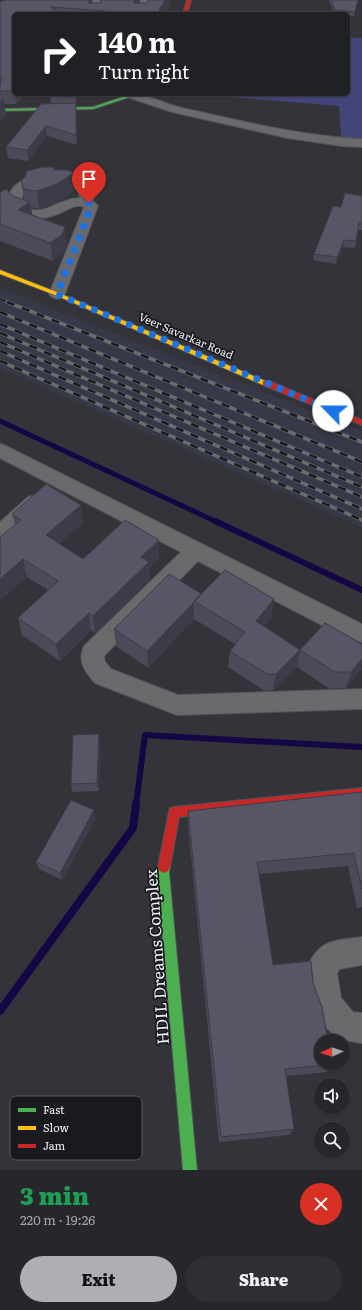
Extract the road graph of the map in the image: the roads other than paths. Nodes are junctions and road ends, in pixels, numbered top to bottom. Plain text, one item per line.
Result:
1 (98, 0) edge
2 (146, 0) edge
3 (189, 0) edge
4 (95, 12) edge
5 (142, 12) edge
6 (186, 12) edge
7 (132, 96) edge
8 (138, 96) edge
9 (0, 110) edge
10 (362, 143) edge
11 (84, 202) junction
12 (0, 264) edge
13 (0, 272) edge
14 (58, 291) junction
15 (156, 326) dead end
16 (362, 423) edge
17 (0, 450) edge
18 (59, 480) junction
19 (0, 534) edge
20 (196, 550) junction
21 (362, 633) edge
22 (362, 700) edge
23 (362, 793) edge
24 (362, 951) edge
25 (362, 1028) edge
26 (190, 1170) edge

1 - 4 street
2 - 5 street
3 - 6 street
7 - 9 street
8 - 10 street
11 - 11 street
11 - 14 street
12 - 14 street, Veer Savarkar Road
13 - 14 street, Veer Savarkar Road
14 - 15 street, Veer Savarkar Road
14 - 16 street, Veer Savarkar Road
17 - 18 street
18 - 19 street
18 - 20 street
20 - 21 street
20 - 22 street
23 - 26 street, HDIL Dreams Complex
24 - 25 street

